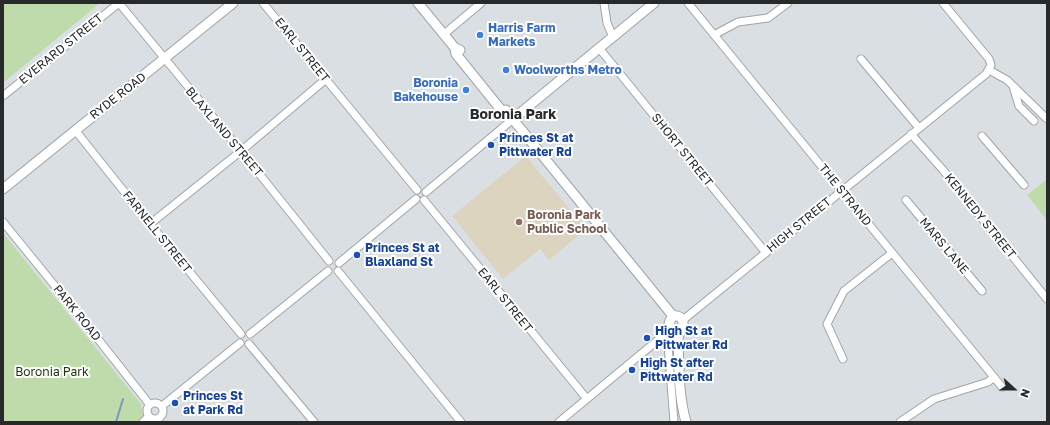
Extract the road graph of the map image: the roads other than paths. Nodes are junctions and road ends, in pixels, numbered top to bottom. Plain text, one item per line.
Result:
1 (119, 3) edge
2 (233, 3) edge
3 (263, 3) edge
4 (418, 3) edge
5 (481, 3) edge
6 (604, 3) edge
7 (654, 3) edge
8 (688, 3) edge
9 (788, 3) edge
10 (943, 3) edge
11 (443, 35) junction
12 (714, 35) junction
13 (613, 37) junction
14 (599, 48) junction
15 (861, 59) dead end
16 (164, 60) junction
17 (989, 70) junction
18 (326, 79) junction
19 (1013, 86) junction
20 (3, 96) edge
21 (1046, 118) dead end
22 (513, 119) junction
23 (1034, 121) dead end
24 (919, 128) junction
25 (75, 130) junction
26 (911, 134) junction
27 (982, 136) dead end
28 (241, 151) junction
29 (1024, 186) dead end
30 (3, 189) edge
31 (417, 190) junction
32 (841, 191) junction
33 (426, 192) junction
34 (416, 199) junction
35 (424, 200) junction
36 (906, 200) dead end
37 (3, 222) edge
38 (150, 224) junction
39 (766, 253) junction
40 (892, 253) junction
41 (329, 261) junction
42 (339, 263) junction
43 (328, 271) junction
44 (338, 271) junction
45 (982, 291) dead end
46 (1047, 300) edge
47 (673, 316) junction
48 (683, 320) junction
49 (670, 330) junction
50 (241, 334) junction
51 (250, 334) junction
52 (678, 335) junction
53 (661, 337) junction
54 (240, 342) junction
55 (249, 344) junction
56 (843, 359) dead end
57 (994, 377) junction
58 (1002, 387) dead end
59 (587, 399) junction
60 (150, 405) junction
61 (162, 406) junction
62 (149, 416) junction
63 (164, 419) edge
64 (143, 422) edge
65 (314, 422) edge
66 (461, 422) edge
67 (559, 422) edge
68 (674, 422) edge
69 (686, 422) edge
70 (900, 422) edge

1 - 16 street, BLAXLAND STREET
1 - 20 street, EVERARD STREET
2 - 16 main road, RYDE ROAD
3 - 18 street, EARL STREET
4 - 11 main road
5 - 11 street
6 - 13 street
7 - 13 main road
8 - 12 street, THE STRAND
9 - 12 street
10 - 17 street
11 - 22 main road
12 - 32 street, THE STRAND
13 - 14 main road
14 - 22 main road
14 - 39 street, SHORT STREET
15 - 24 street
16 - 25 main road, RYDE ROAD
16 - 28 street, BLAXLAND STREET
17 - 19 street
17 - 24 street, HIGH STREET
18 - 28 street
18 - 31 street, EARL STREET
19 - 21 street
19 - 23 street
22 - 33 street
22 - 47 main road
24 - 26 street, HIGH STREET
25 - 30 main road, RYDE ROAD
25 - 38 street, FARNELL STREET
26 - 32 street, HIGH STREET
26 - 46 street, KENNEDY STREET
27 - 29 street
28 - 38 street
28 - 41 street, BLAXLAND STREET
31 - 33 street
31 - 34 street
32 - 39 street, HIGH STREET
32 - 40 street, THE STRAND
33 - 35 street
34 - 35 street
34 - 42 street
35 - 59 street, EARL STREET
36 - 45 street, MARS LANE
37 - 60 street, PARK ROAD
38 - 50 street, FARNELL STREET
39 - 48 street, HIGH STREET
40 - 56 street
40 - 57 street, THE STRAND
41 - 42 street
41 - 43 street
42 - 44 street
43 - 44 street
43 - 51 street
44 - 66 street
47 - 48 main road
47 - 49 main road
48 - 52 main road
49 - 52 main road
49 - 53 street
50 - 51 street
50 - 54 street
51 - 55 street
52 - 69 main road
53 - 59 street
53 - 68 street
54 - 55 street
54 - 61 street
55 - 65 street
57 - 58 street, THE STRAND
57 - 70 street
59 - 67 street
60 - 61 street
60 - 62 street
61 - 63 street
62 - 63 street
62 - 64 street

